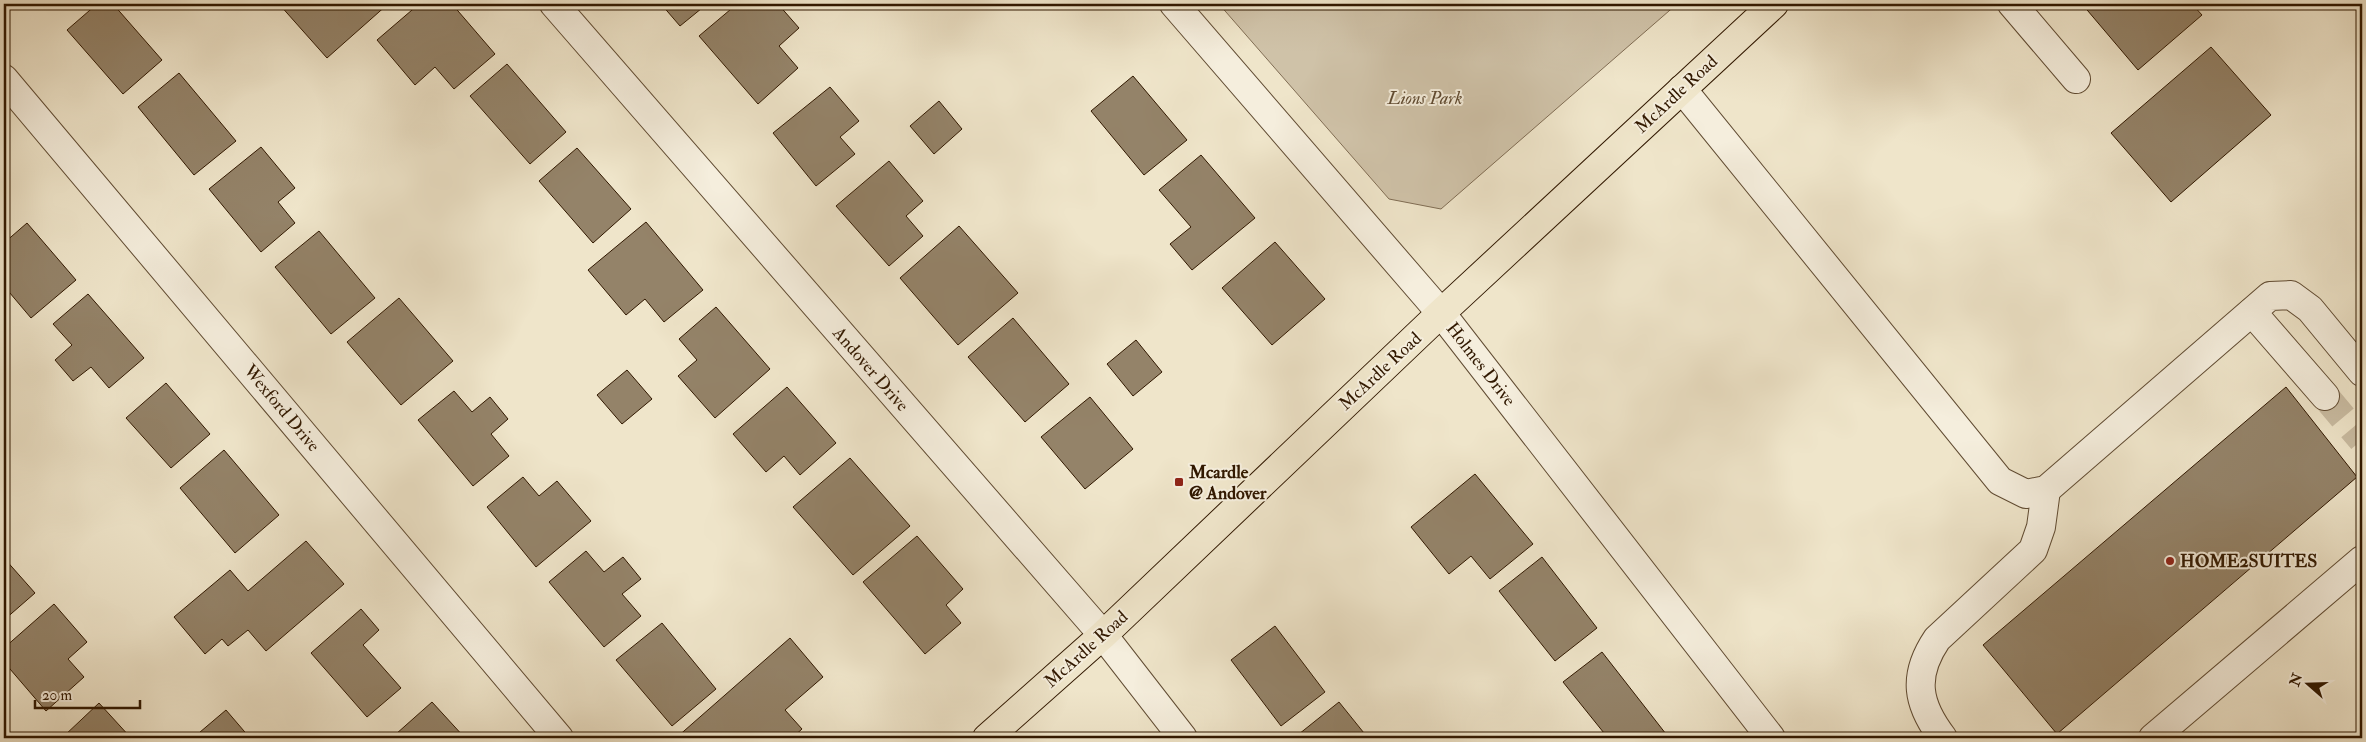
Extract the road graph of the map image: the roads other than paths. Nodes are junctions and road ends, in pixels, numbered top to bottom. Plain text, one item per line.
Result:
1 (554, 4) edge
2 (1174, 4) edge
3 (1774, 4) edge
4 (2012, 4) edge
5 (4, 79) edge
6 (2076, 80) dead end
7 (1682, 89) junction
8 (2252, 312) junction
9 (1441, 314) junction
10 (2362, 372) edge
11 (2325, 396) tunnel mouth
12 (2046, 490) junction
13 (2362, 560) edge
14 (1102, 634) junction
15 (559, 738) edge
16 (987, 738) edge
17 (1183, 738) edge
18 (1772, 738) edge
19 (1942, 738) edge
20 (2153, 738) edge

1 - 14 street, Andover Drive
2 - 9 street, Holmes Drive
3 - 7 main road, McArdle Road
4 - 6 street
5 - 15 street, Wexford Drive
7 - 9 main road, McArdle Road
7 - 12 street
8 - 10 street
8 - 11 street
8 - 12 street
9 - 14 main road, McArdle Road
9 - 18 street, Holmes Drive
12 - 19 street
13 - 20 street
14 - 16 main road, McArdle Road
14 - 17 street, Andover Drive

